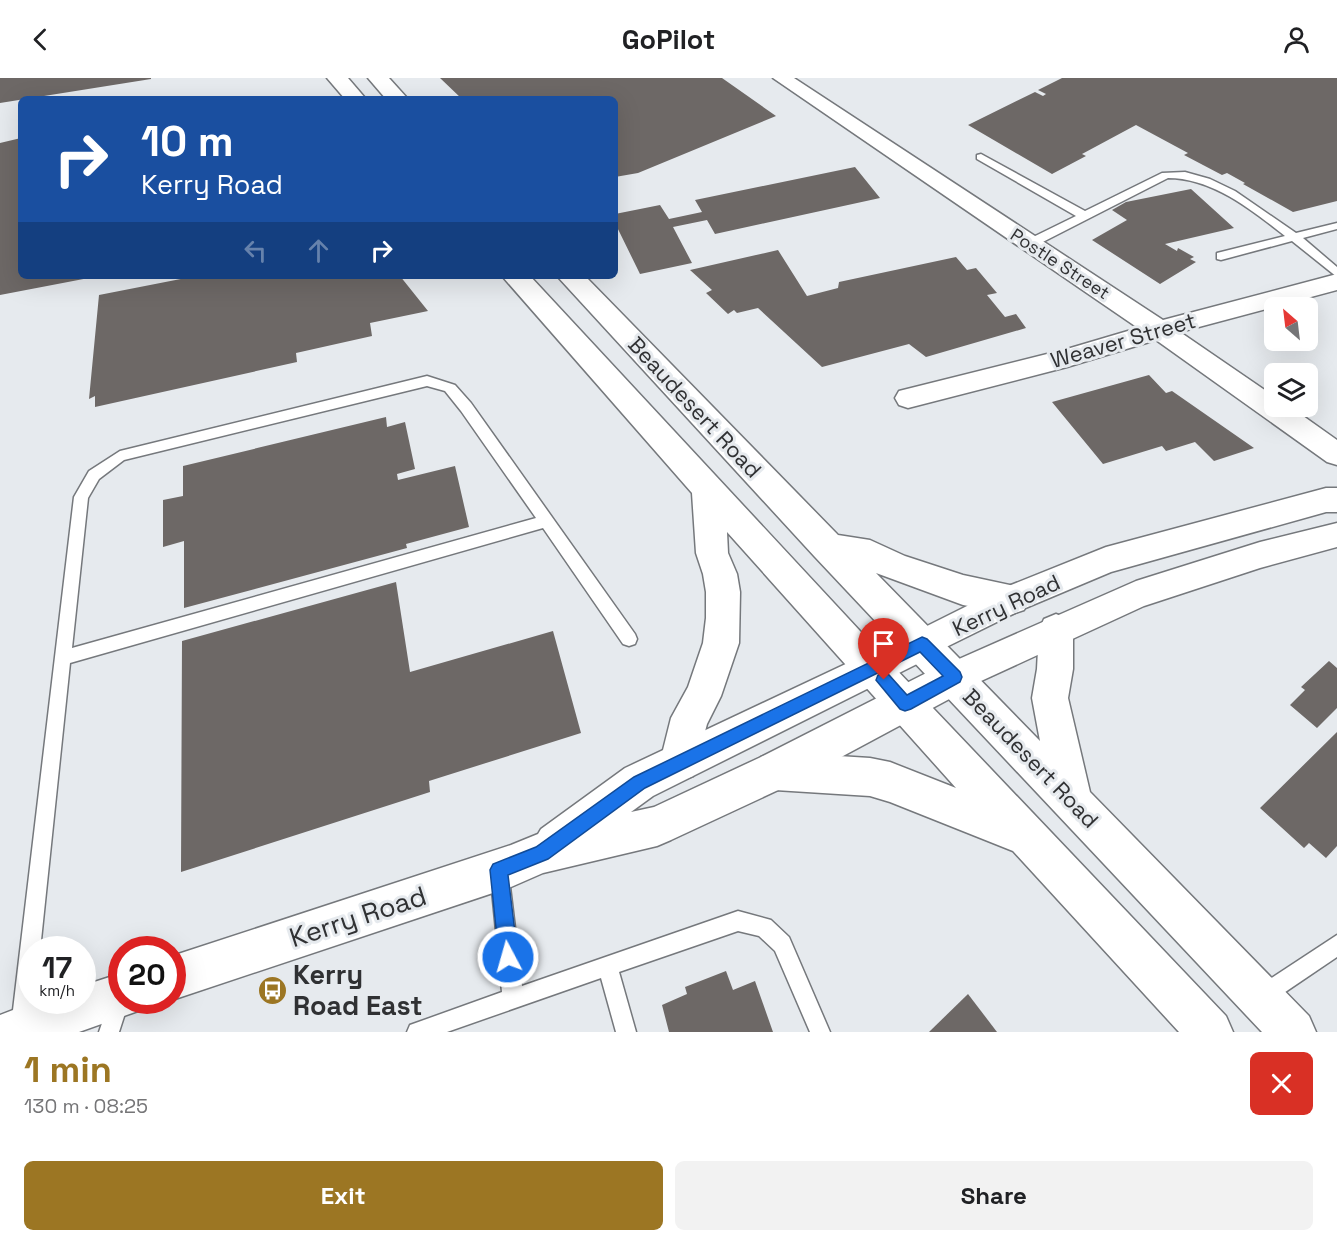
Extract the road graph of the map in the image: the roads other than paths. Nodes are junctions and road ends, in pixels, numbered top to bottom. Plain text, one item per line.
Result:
1 (337, 78) edge
2 (378, 78) edge
3 (782, 78) edge
4 (353, 96) edge
5 (395, 96) edge
6 (981, 157) dead end
7 (1085, 216) junction
8 (1337, 226) edge
9 (1296, 237) junction
10 (1029, 244) junction
11 (1221, 256) dead end
12 (1337, 273) edge
13 (518, 279) edge
14 (573, 279) edge
15 (1337, 282) edge
16 (1161, 331) junction
17 (908, 398) dead end
18 (1337, 454) edge
19 (707, 489) junction
20 (1337, 500) edge
21 (547, 521) junction
22 (1337, 535) edge
23 (827, 547) junction
24 (1012, 599) junction
25 (1056, 630) junction
26 (629, 639) dead end
27 (922, 644) junction
28 (63, 658) junction
29 (873, 668) junction
30 (955, 677) junction
31 (905, 704) junction
32 (679, 762) junction
33 (775, 771) junction
34 (1072, 801) junction
35 (1026, 836) junction
36 (542, 853) junction
37 (499, 870) junction
38 (1337, 945) edge
39 (607, 965) junction
40 (186, 973) edge
41 (513, 997) junction
42 (1260, 998) junction
43 (108, 1000) edge
44 (115, 1014) edge
45 (438, 1028) edge
46 (17, 1031) edge
47 (109, 1032) edge
48 (417, 1032) edge
49 (626, 1032) edge
50 (820, 1032) edge
51 (1210, 1032) edge
52 (1293, 1032) edge

1 - 4 main road
2 - 5 main road
3 - 10 street, Postle Street
6 - 7 lane
7 - 9 lane
7 - 10 lane
8 - 9 lane
9 - 11 lane
9 - 12 lane
10 - 16 street, Postle Street
13 - 19 main road, Beaudesert Road
14 - 23 main road, Beaudesert Road
15 - 16 street, Weaver Street
16 - 17 street, Weaver Street
16 - 18 street, Postle Street
19 - 29 main road, Beaudesert Road
19 - 32 main road
20 - 24 street, Kerry Road
21 - 26 lane
21 - 28 lane
21 - 28 lane
22 - 25 street, Kerry Road
23 - 24 main road
23 - 27 main road, Beaudesert Road
24 - 27 street, Kerry Road
25 - 30 street, Kerry Road
25 - 34 main road
27 - 29 main road, Kerry Road
27 - 30 main road, Beaudesert Road
28 - 46 lane
29 - 31 main road, Beaudesert Road
29 - 32 main road, Kerry Road
30 - 31 main road, Kerry Road
30 - 34 main road, Beaudesert Road
31 - 33 main road, Kerry Road
31 - 35 main road, Beaudesert Road
32 - 36 main road, Kerry Road
33 - 35 main road
33 - 36 main road, Kerry Road
34 - 42 main road, Beaudesert Road
35 - 51 main road, Beaudesert Road
36 - 37 main road, Kerry Road
37 - 40 main road, Kerry Road
37 - 41 lane
38 - 42 lane
39 - 41 lane
39 - 49 lane
39 - 50 lane
41 - 45 lane
42 - 52 main road, Beaudesert Road
43 - 46 main road
44 - 47 lane
45 - 48 lane

